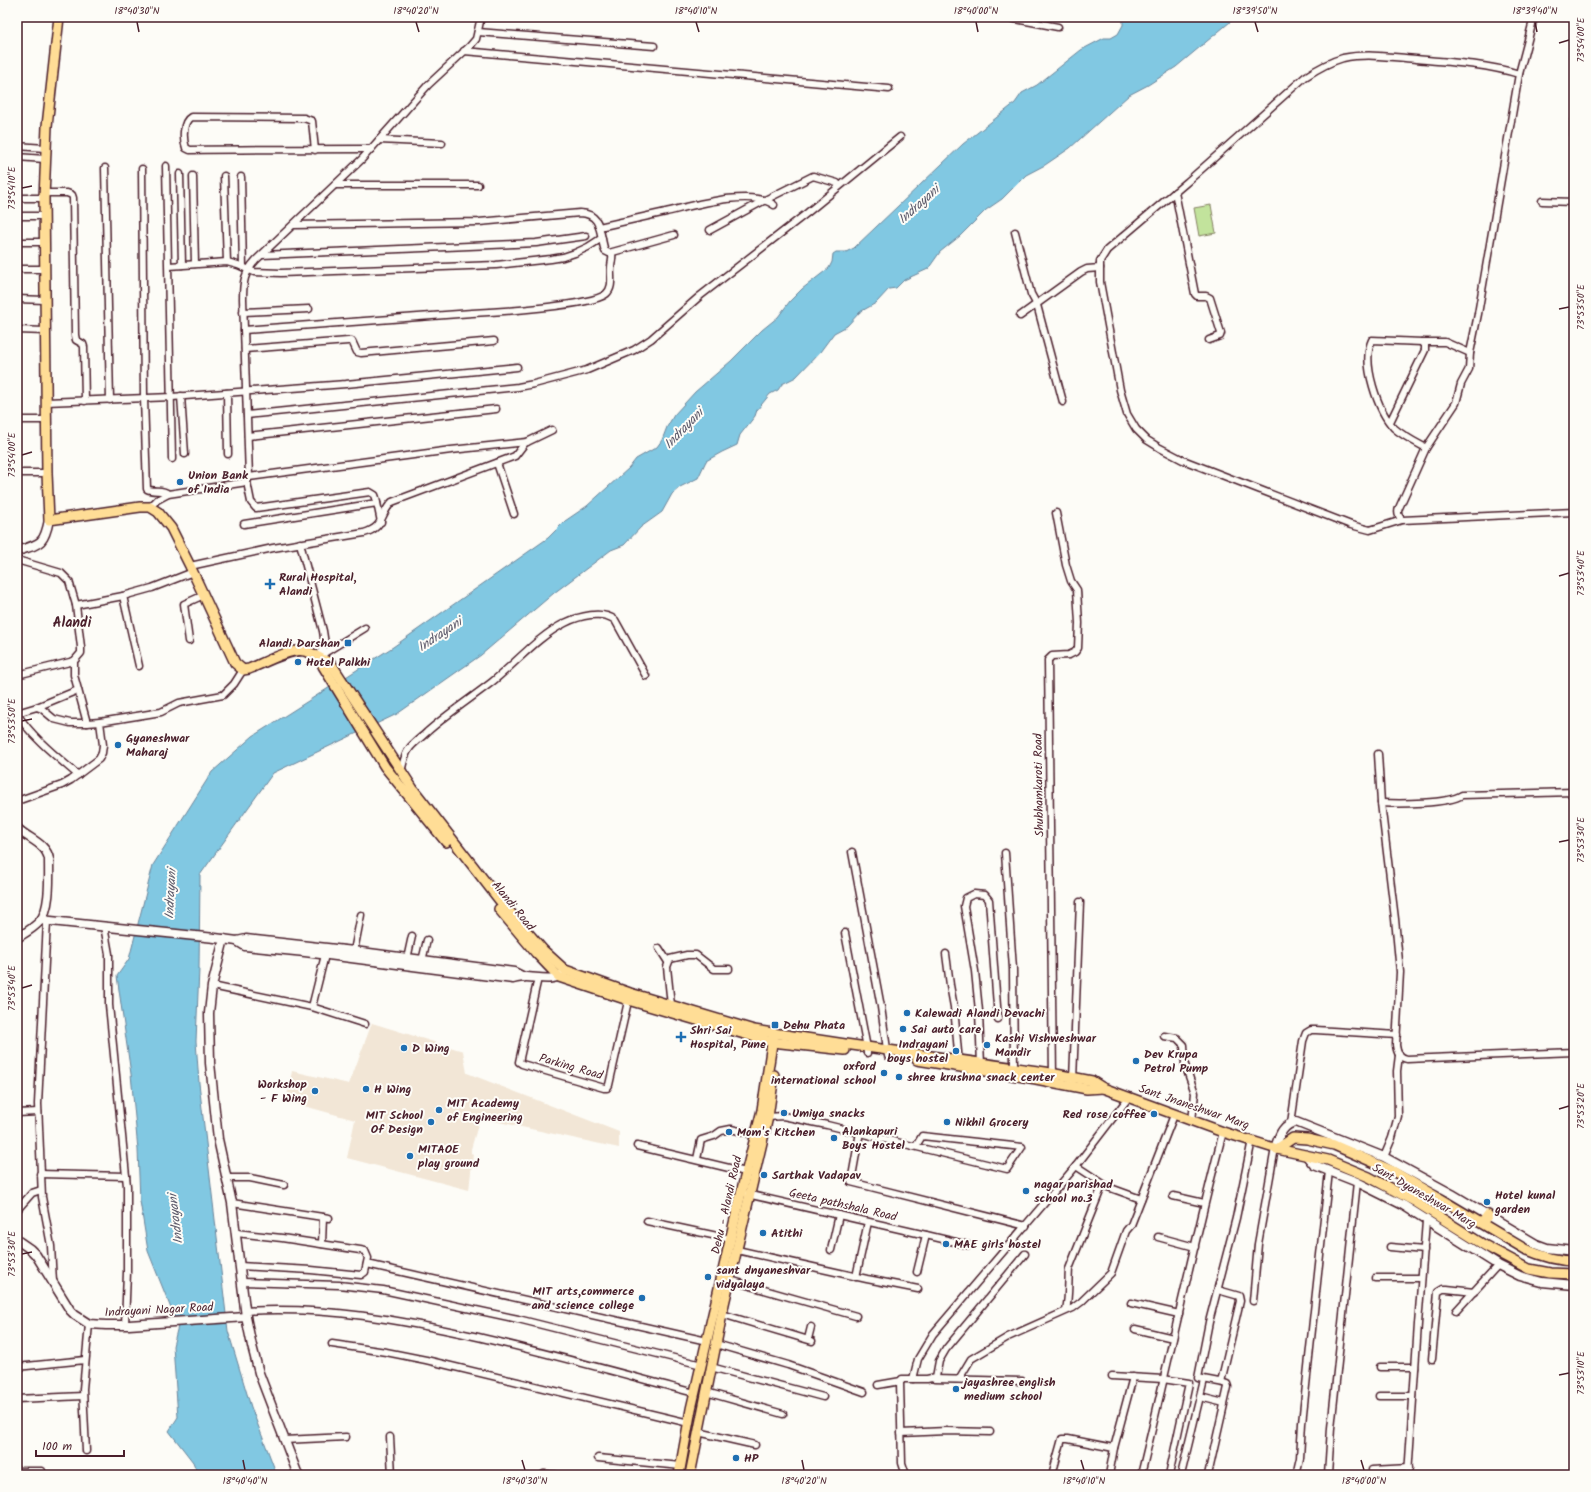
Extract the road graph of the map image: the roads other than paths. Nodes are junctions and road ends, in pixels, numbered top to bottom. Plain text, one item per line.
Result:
1 (59, 17) edge
2 (481, 17) edge
3 (1005, 17) edge
4 (1534, 17) edge
5 (1058, 27) dead end
6 (478, 32) junction
7 (654, 46) dead end
8 (464, 51) junction
9 (1519, 74) junction
10 (889, 89) dead end
11 (1574, 122) edge
12 (1574, 135) edge
13 (900, 137) dead end
14 (379, 140) junction
15 (442, 143) dead end
16 (17, 146) edge
17 (45, 148) junction
18 (371, 149) junction
19 (315, 150) junction
20 (17, 158) edge
21 (45, 159) junction
22 (166, 166) dead end
23 (105, 168) dead end
24 (142, 169) dead end
25 (180, 174) dead end
26 (193, 176) dead end
27 (224, 176) dead end
28 (241, 177) dead end
29 (335, 185) junction
30 (478, 185) dead end
31 (839, 186) junction
32 (1175, 192) junction
33 (44, 196) junction
34 (17, 198) edge
35 (764, 200) junction
36 (1542, 201) dead end
37 (1574, 202) edge
38 (774, 205) dead end
39 (17, 216) edge
40 (44, 216) junction
41 (294, 225) junction
42 (599, 228) junction
43 (710, 230) dead end
44 (1015, 232) dead end
45 (674, 235) dead end
46 (586, 236) dead end
47 (602, 238) junction
48 (17, 242) edge
49 (44, 242) junction
50 (612, 253) junction
51 (262, 255) junction
52 (227, 262) junction
53 (195, 264) junction
54 (182, 265) junction
55 (169, 266) junction
56 (1100, 268) junction
57 (17, 269) edge
58 (44, 269) junction
59 (245, 269) junction
60 (17, 299) edge
61 (45, 300) junction
62 (1036, 305) junction
63 (309, 309) dead end
64 (243, 312) junction
65 (1020, 316) dead end
66 (17, 330) edge
67 (244, 330) junction
68 (45, 331) junction
69 (1209, 340) dead end
70 (494, 341) dead end
71 (1422, 342) junction
72 (245, 349) junction
73 (1470, 353) junction
74 (517, 367) dead end
75 (246, 391) junction
76 (227, 393) junction
77 (181, 396) junction
78 (172, 397) junction
79 (144, 398) junction
80 (110, 400) junction
81 (85, 401) junction
82 (46, 402) junction
83 (1063, 402) dead end
84 (496, 409) dead end
85 (247, 415) junction
86 (17, 420) edge
87 (46, 420) junction
88 (1390, 422) junction
89 (552, 430) dead end
90 (248, 436) junction
91 (527, 442) junction
92 (1426, 448) junction
93 (185, 454) dead end
94 (228, 454) dead end
95 (172, 459) dead end
96 (497, 463) junction
97 (17, 473) edge
98 (47, 473) junction
99 (248, 480) junction
100 (168, 494) junction
101 (378, 503) junction
102 (150, 508) junction
103 (1574, 512) edge
104 (1056, 513) dead end
105 (514, 514) dead end
106 (49, 520) junction
107 (1402, 520) junction
108 (381, 522) junction
109 (244, 524) dead end
110 (300, 543) junction
111 (17, 551) edge
112 (17, 560) edge
113 (192, 569) junction
114 (204, 595) junction
115 (123, 596) junction
116 (76, 605) junction
117 (365, 628) dead end
118 (189, 641) dead end
119 (321, 658) junction
120 (74, 661) junction
121 (139, 666) dead end
122 (330, 669) junction
123 (243, 670) junction
124 (17, 675) edge
125 (646, 676) dead end
126 (78, 690) junction
127 (37, 707) junction
128 (17, 714) edge
129 (100, 722) junction
130 (87, 723) junction
131 (1378, 754) dead end
132 (401, 772) junction
133 (78, 775) junction
134 (1574, 792) edge
135 (413, 795) junction
136 (17, 801) edge
137 (1381, 803) junction
138 (17, 828) edge
139 (852, 852) dead end
140 (1005, 853) dead end
141 (1080, 902) dead end
142 (362, 915) dead end
143 (44, 920) junction
144 (104, 926) junction
145 (845, 933) dead end
146 (412, 936) dead end
147 (17, 938) edge
148 (220, 939) junction
149 (427, 940) dead end
150 (659, 948) dead end
151 (326, 951) junction
152 (351, 953) junction
153 (946, 954) dead end
154 (403, 960) junction
155 (668, 962) junction
156 (418, 963) junction
157 (729, 969) dead end
158 (562, 973) junction
159 (538, 978) junction
160 (212, 986) junction
161 (629, 997) junction
162 (671, 1005) junction
163 (312, 1007) junction
164 (998, 1019) dead end
165 (365, 1024) dead end
166 (1396, 1035) junction
167 (1164, 1036) dead end
168 (776, 1038) junction
169 (867, 1050) junction
170 (1574, 1052) edge
171 (888, 1053) junction
172 (1399, 1055) junction
173 (959, 1063) junction
174 (981, 1067) junction
175 (1013, 1071) junction
176 (1053, 1078) junction
177 (1073, 1081) junction
178 (1129, 1097) junction
179 (38, 1112) junction
180 (17, 1113) edge
181 (1174, 1115) junction
182 (768, 1117) junction
183 (1192, 1121) junction
184 (1291, 1123) junction
185 (860, 1132) junction
186 (1223, 1132) junction
187 (756, 1135) junction
188 (1252, 1140) junction
189 (637, 1146) dead end
190 (916, 1146) junction
191 (1276, 1148) junction
192 (1306, 1155) junction
193 (1384, 1157) junction
194 (697, 1159) junction
195 (1076, 1166) junction
196 (1329, 1171) junction
197 (751, 1173) junction
198 (40, 1174) junction
199 (126, 1176) junction
200 (226, 1178) junction
201 (1357, 1182) junction
202 (1103, 1184) junction
203 (284, 1185) dead end
204 (1438, 1186) junction
205 (41, 1190) junction
206 (746, 1194) junction
207 (1433, 1195) junction
208 (1173, 1196) dead end
209 (1141, 1199) junction
210 (232, 1203) junction
211 (1204, 1203) junction
212 (17, 1210) edge
213 (839, 1215) junction
214 (1488, 1215) junction
215 (1426, 1220) junction
216 (647, 1221) dead end
217 (868, 1222) junction
218 (1482, 1223) junction
219 (1026, 1226) junction
220 (236, 1234) junction
221 (926, 1235) junction
222 (1158, 1237) dead end
223 (731, 1239) junction
224 (17, 1240) edge
225 (322, 1244) junction
226 (968, 1245) dead end
227 (1195, 1247) junction
228 (1390, 1248) dead end
229 (737, 1250) junction
230 (831, 1250) dead end
231 (1424, 1250) junction
232 (1574, 1251) edge
233 (1025, 1254) dead end
234 (1574, 1261) edge
235 (367, 1264) junction
236 (1498, 1265) junction
237 (240, 1266) junction
238 (917, 1272) dead end
239 (1574, 1274) edge
240 (856, 1277) junction
241 (1375, 1278) dead end
242 (1422, 1278) junction
243 (726, 1279) junction
244 (242, 1282) junction
245 (54, 1284) junction
246 (1574, 1285) edge
247 (918, 1289) dead end
248 (1218, 1290) junction
249 (1474, 1292) junction
250 (1252, 1302) dead end
251 (1131, 1303) dead end
252 (1066, 1310) junction
253 (1456, 1311) dead end
254 (722, 1314) junction
255 (1179, 1314) junction
256 (243, 1315) junction
257 (856, 1316) dead end
258 (89, 1324) junction
259 (127, 1325) junction
260 (811, 1327) dead end
261 (1135, 1329) dead end
262 (1173, 1338) junction
263 (712, 1343) junction
264 (332, 1344) dead end
265 (1432, 1359) dead end
266 (85, 1360) junction
267 (702, 1365) junction
268 (17, 1367) edge
269 (711, 1367) junction
270 (1380, 1367) dead end
271 (1415, 1367) junction
272 (1112, 1376) dead end
273 (1133, 1378) junction
274 (913, 1379) junction
275 (934, 1379) junction
276 (959, 1379) junction
277 (1163, 1379) junction
278 (901, 1380) junction
279 (1204, 1380) junction
280 (1022, 1381) dead end
281 (1221, 1382) junction
282 (878, 1385) dead end
283 (706, 1392) junction
284 (864, 1392) dead end
285 (695, 1393) junction
286 (83, 1396) junction
287 (1378, 1396) dead end
288 (1413, 1396) junction
289 (824, 1397) dead end
290 (1200, 1397) junction
291 (17, 1399) edge
292 (1224, 1403) junction
293 (783, 1414) dead end
294 (688, 1423) junction
295 (698, 1432) junction
296 (990, 1432) dead end
297 (901, 1433) junction
298 (346, 1436) dead end
299 (390, 1437) dead end
300 (284, 1440) junction
301 (755, 1445) dead end
302 (1114, 1448) junction
303 (86, 1451) dead end
304 (598, 1458) dead end
305 (681, 1466) junction
306 (1372, 1470) dead end
307 (17, 1471) edge
308 (42, 1471) dead end
309 (1409, 1472) edge
310 (544, 1474) edge
311 (298, 1475) edge
312 (392, 1475) edge
313 (556, 1475) edge
314 (679, 1475) edge
315 (690, 1475) edge
316 (906, 1475) edge
317 (1052, 1475) edge
318 (1109, 1475) edge
319 (1141, 1475) edge
320 (1169, 1475) edge
321 (1181, 1475) edge
322 (1208, 1475) edge
323 (1296, 1475) edge
324 (1328, 1475) edge

1 - 17 main road
2 - 6 street
3 - 5 street
4 - 9 street
6 - 7 street
6 - 8 street
8 - 10 street
8 - 14 street
9 - 32 street
9 - 73 street
11 - 12 street
13 - 31 street
14 - 15 street
14 - 18 street
16 - 17 street
17 - 21 main road
18 - 19 street
18 - 29 street
19 - 19 street
20 - 21 street
21 - 33 main road
22 - 55 street
23 - 80 street
24 - 79 street
25 - 54 street
26 - 53 street
27 - 52 street
28 - 59 street
29 - 30 street
29 - 41 street
31 - 35 street
31 - 85 street
32 - 56 street
32 - 69 street
33 - 34 street
33 - 40 main road
33 - 81 street
35 - 38 street
35 - 42 street
35 - 43 street
36 - 37 street
39 - 40 street
40 - 49 main road
41 - 42 street
41 - 51 street
42 - 47 street
44 - 62 street
45 - 50 street
46 - 51 street
47 - 50 street
47 - 59 street
48 - 49 street
49 - 58 main road
50 - 67 street
51 - 59 street
52 - 53 street
52 - 59 street
53 - 54 street
54 - 55 street
55 - 78 street
56 - 62 street
56 - 107 street
57 - 58 street
58 - 61 main road
59 - 64 street
60 - 61 street
61 - 68 main road
62 - 65 street
62 - 83 street
63 - 64 street
64 - 67 street
66 - 68 street
67 - 72 street
68 - 82 main road
70 - 72 street
71 - 73 street
71 - 88 street
71 - 88 street
72 - 75 street
73 - 92 street
74 - 75 street
75 - 76 street
75 - 85 street
76 - 77 street
76 - 94 street
77 - 78 street
77 - 93 street
78 - 79 street
78 - 95 street
79 - 80 street
79 - 100 street
80 - 81 street
81 - 82 street
82 - 87 main road
84 - 90 street
85 - 90 street
86 - 87 street
87 - 98 main road
88 - 92 street
89 - 91 street
90 - 99 street
91 - 96 street
91 - 99 street
92 - 107 street
96 - 105 street
96 - 108 street
97 - 98 street
98 - 106 main road
99 - 100 street
99 - 101 street
100 - 102 street
101 - 108 street
101 - 109 street
102 - 106 main road
102 - 113 main road
103 - 107 street
104 - 176 street, Shubhamkaroti Road
106 - 111 street
108 - 110 street
110 - 113 street
110 - 119 street
112 - 116 street
113 - 114 main road
113 - 115 street
114 - 118 street
114 - 123 main road
115 - 116 street
115 - 121 street
116 - 120 street
117 - 119 street
119 - 122 main road
119 - 123 main road
120 - 124 street
120 - 126 street
122 - 132 main road, Alandi Road
122 - 135 main road, Alandi Road
123 - 129 street
125 - 132 street
126 - 127 street
126 - 130 street
127 - 128 street
127 - 130 street
128 - 133 street
129 - 130 street
129 - 133 street
131 - 137 street
132 - 135 main road, Alandi Road
133 - 136 street
134 - 137 street
135 - 158 main road, Alandi Road
137 - 166 street
138 - 143 street
139 - 171 street
140 - 175 street
141 - 177 street
142 - 152 street
143 - 144 street
143 - 147 street
143 - 179 street
144 - 148 street
144 - 199 street
145 - 169 street
146 - 154 street
148 - 151 street
148 - 160 street
149 - 156 street
150 - 155 street
151 - 152 street
151 - 163 street
152 - 154 street
153 - 173 street
154 - 156 street
155 - 157 street
155 - 162 street
156 - 159 street
158 - 159 street
158 - 161 main road, Alandi Road
158 - 161 main road, Alandi Road
159 - 161 street, Parking Road
160 - 163 street
160 - 200 street
161 - 162 main road
161 - 168 main road, Alandi Road
162 - 168 main road
163 - 165 street
164 - 174 street
166 - 172 street
166 - 184 street
167 - 183 street
168 - 169 main road
168 - 182 main road, Dehu - Alandi Road
168 - 187 main road, Dehu - Alandi Road
169 - 171 main road
170 - 172 street
171 - 173 main road
172 - 193 street
173 - 174 main road
174 - 175 main road
175 - 176 main road
176 - 177 main road
177 - 178 main road, Sant Jnaneshwar Marg
178 - 181 main road, Sant Jnaneshwar Marg
178 - 195 street
179 - 180 street
179 - 198 street
181 - 183 main road, Sant Jnaneshwar Marg
181 - 209 street
182 - 185 street
182 - 197 main road, Dehu - Alandi Road
183 - 186 main road, Sant Jnaneshwar Marg
184 - 191 street
184 - 193 street
185 - 190 street
185 - 219 street
186 - 188 main road, Sant Jnaneshwar Marg
186 - 211 street
187 - 194 street
187 - 197 main road, Dehu - Alandi Road
188 - 191 main road, Sant Jnaneshwar Marg
188 - 248 street
189 - 194 street
190 - 190 street
191 - 192 main road, Sant Dyaneshwar Marg
191 - 207 main road, Sant Dyaneshwar Marg
191 - 250 street
192 - 196 street
192 - 239 main road, Sant Dyaneshwar Marg
193 - 204 street
194 - 197 street
195 - 202 street
195 - 219 street
196 - 201 street
196 - 323 street
197 - 206 main road, Dehu - Alandi Road
198 - 199 street
198 - 205 street
199 - 259 street
200 - 203 street
200 - 210 street
201 - 215 street
201 - 324 street
202 - 209 street
202 - 252 street
204 - 207 main road
204 - 214 street
205 - 212 street
205 - 245 street
206 - 213 street, Geeta pathshala Road
206 - 223 main road, Dehu - Alandi Road
206 - 229 main road, Dehu - Alandi Road
207 - 218 main road, Sant Dyaneshwar Marg
208 - 211 street
209 - 252 street
210 - 220 street
210 - 225 street
211 - 227 street
213 - 217 street, Geeta pathshala Road
213 - 230 street
214 - 218 main road
214 - 232 street
215 - 231 street
215 - 236 street
216 - 223 street
217 - 221 street, Geeta pathshala Road
217 - 240 street
218 - 234 main road, Sant Dyaneshwar Marg
219 - 274 street
220 - 225 street
220 - 237 street
221 - 226 street, Geeta pathshala Road
221 - 238 street
222 - 227 street
223 - 243 main road, Dehu - Alandi Road
224 - 245 street, Indrayani Nagar Road
225 - 235 street
227 - 255 street
228 - 231 street
229 - 240 street
229 - 243 main road, Dehu - Alandi Road
231 - 242 street
233 - 275 street
235 - 237 street
235 - 263 street
236 - 246 street
236 - 249 street
237 - 244 street
240 - 247 street
241 - 242 street
242 - 271 street
243 - 254 main road, Dehu - Alandi Road
243 - 257 street
243 - 263 main road, Dehu - Alandi Road
244 - 256 street
244 - 267 street
245 - 258 street, Indrayani Nagar Road
248 - 279 street
248 - 281 street
249 - 253 street
249 - 265 street
251 - 255 street
252 - 276 street
254 - 260 street
254 - 263 main road, Dehu - Alandi Road
255 - 262 street
256 - 259 street, Indrayani Nagar Road
256 - 285 street
256 - 300 street
258 - 259 street, Indrayani Nagar Road
258 - 266 street
261 - 262 street
262 - 277 street
263 - 267 main road, Dehu - Alandi Road
263 - 269 main road, Dehu - Alandi Road
263 - 284 street
264 - 294 street
266 - 268 street
266 - 286 street
267 - 285 main road, Dehu - Alandi Road
269 - 283 main road, Dehu - Alandi Road
269 - 289 street
270 - 271 street
271 - 288 street
272 - 273 street
273 - 277 street
273 - 302 street
274 - 275 street
274 - 278 street
275 - 276 street
276 - 280 street
277 - 319 street
277 - 320 street
278 - 282 street
278 - 297 street
279 - 281 street
279 - 290 street
281 - 292 street
283 - 293 street
283 - 295 main road, Dehu - Alandi Road
285 - 294 main road, Dehu - Alandi Road
286 - 291 street
286 - 303 street
287 - 288 street
288 - 309 street
290 - 292 street
290 - 321 street
292 - 322 street
294 - 305 main road, Dehu - Alandi Road
295 - 301 street
295 - 315 main road, Dehu - Alandi Road
296 - 297 street
297 - 316 street
298 - 300 street
299 - 312 street
300 - 311 street
302 - 317 street
302 - 318 street
304 - 305 street
305 - 314 main road, Dehu - Alandi Road
306 - 309 street
307 - 308 street
310 - 313 street

